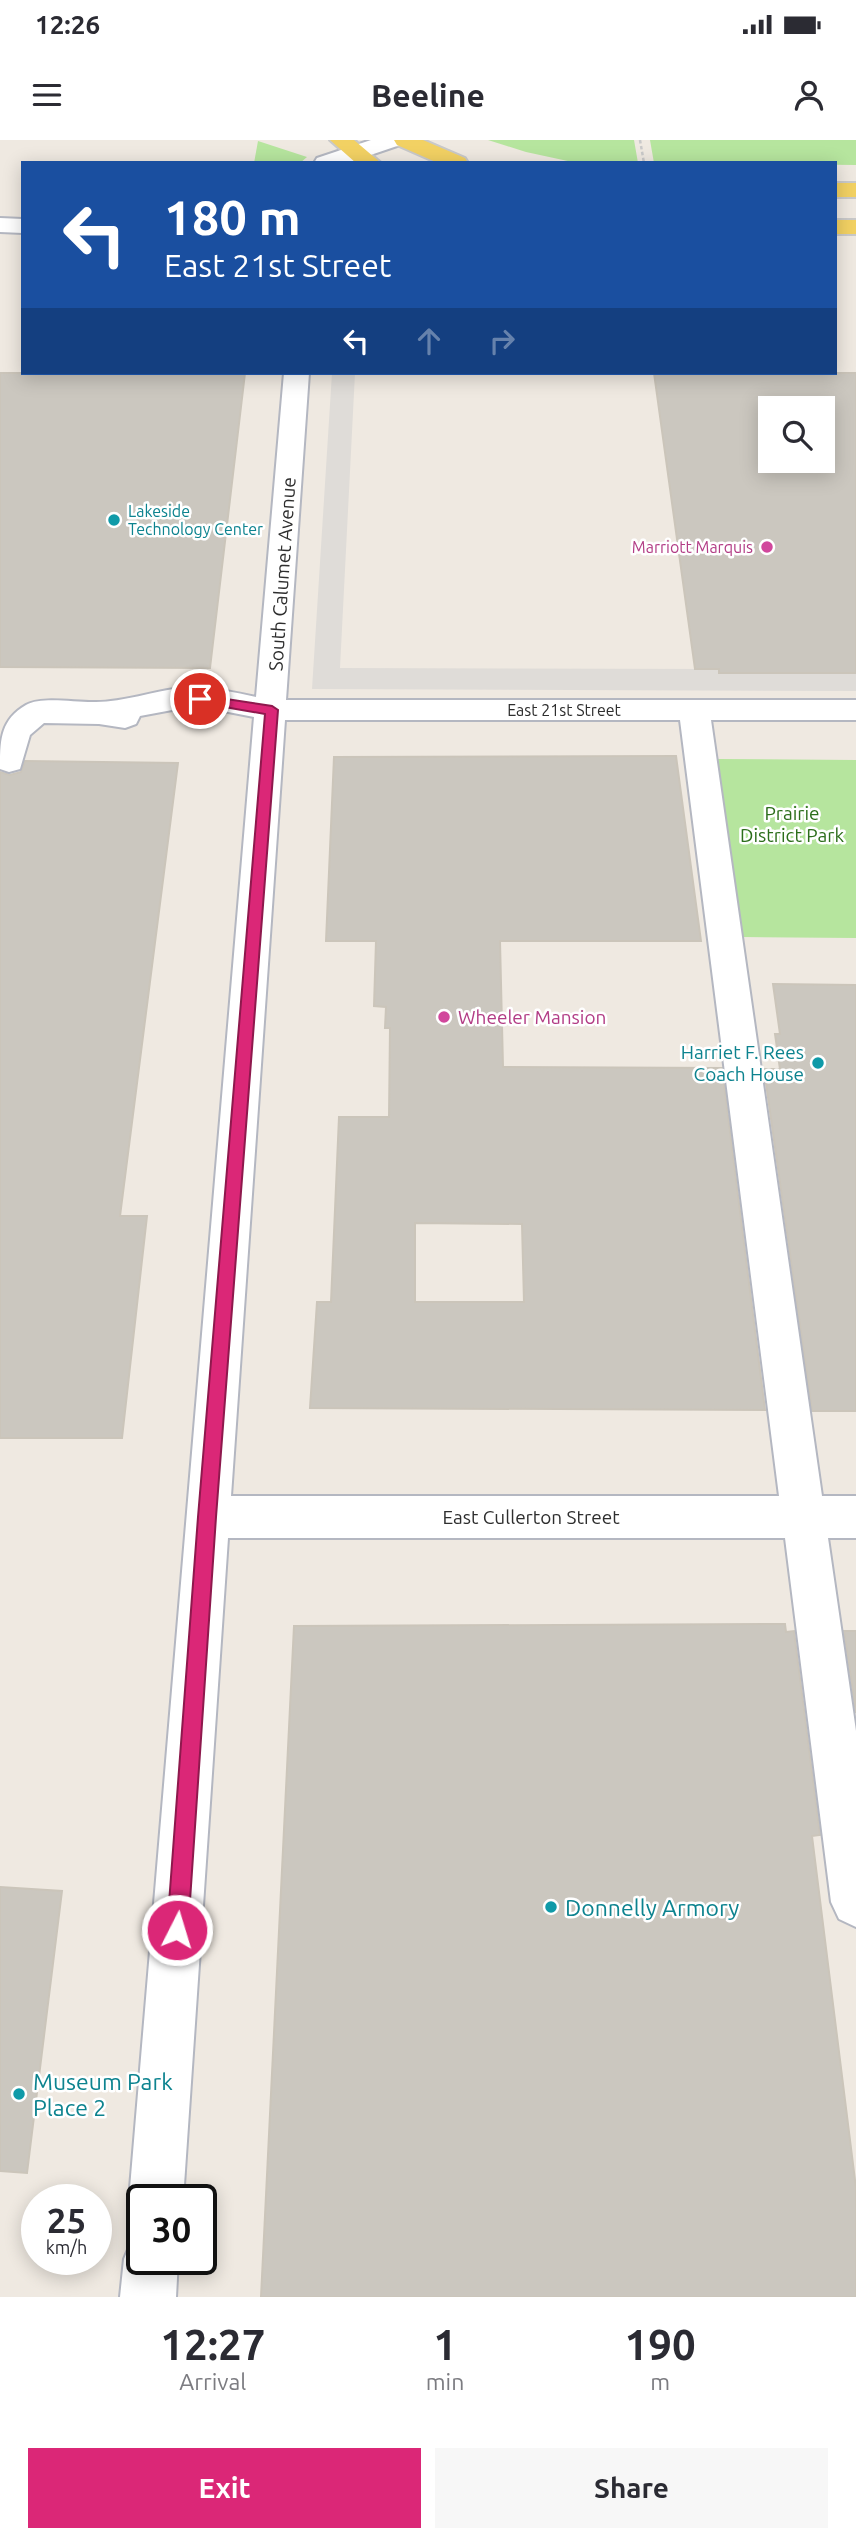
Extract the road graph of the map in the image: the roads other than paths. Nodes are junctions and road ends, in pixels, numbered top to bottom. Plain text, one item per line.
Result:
1 (392, 140) edge
2 (405, 140) edge
3 (355, 151) edge
4 (330, 161) edge
5 (452, 161) edge
6 (837, 190) edge
7 (856, 190) edge
8 (0, 225) edge
9 (21, 226) edge
10 (837, 227) edge
11 (856, 227) edge
12 (296, 375) edge
13 (272, 710) junction
14 (694, 710) junction
15 (856, 710) edge
16 (9, 761) dead end
17 (207, 1517) junction
18 (804, 1517) junction
19 (856, 1517) edge
20 (856, 1902) edge
21 (157, 2184) edge
22 (150, 2275) edge
23 (148, 2297) edge

1 - 3 street
2 - 5 main road
3 - 4 street
6 - 7 main road
8 - 9 street
10 - 11 main road
12 - 13 street, South Calumet Avenue
13 - 14 street, East 21st Street
13 - 16 street, East 21st Street
13 - 17 street, South Calumet Avenue
14 - 15 street, East 21st Street
14 - 18 street
17 - 18 street, East Cullerton Street
17 - 21 street, South Calumet Avenue
18 - 19 street, East Cullerton Street
18 - 20 street
22 - 23 street

